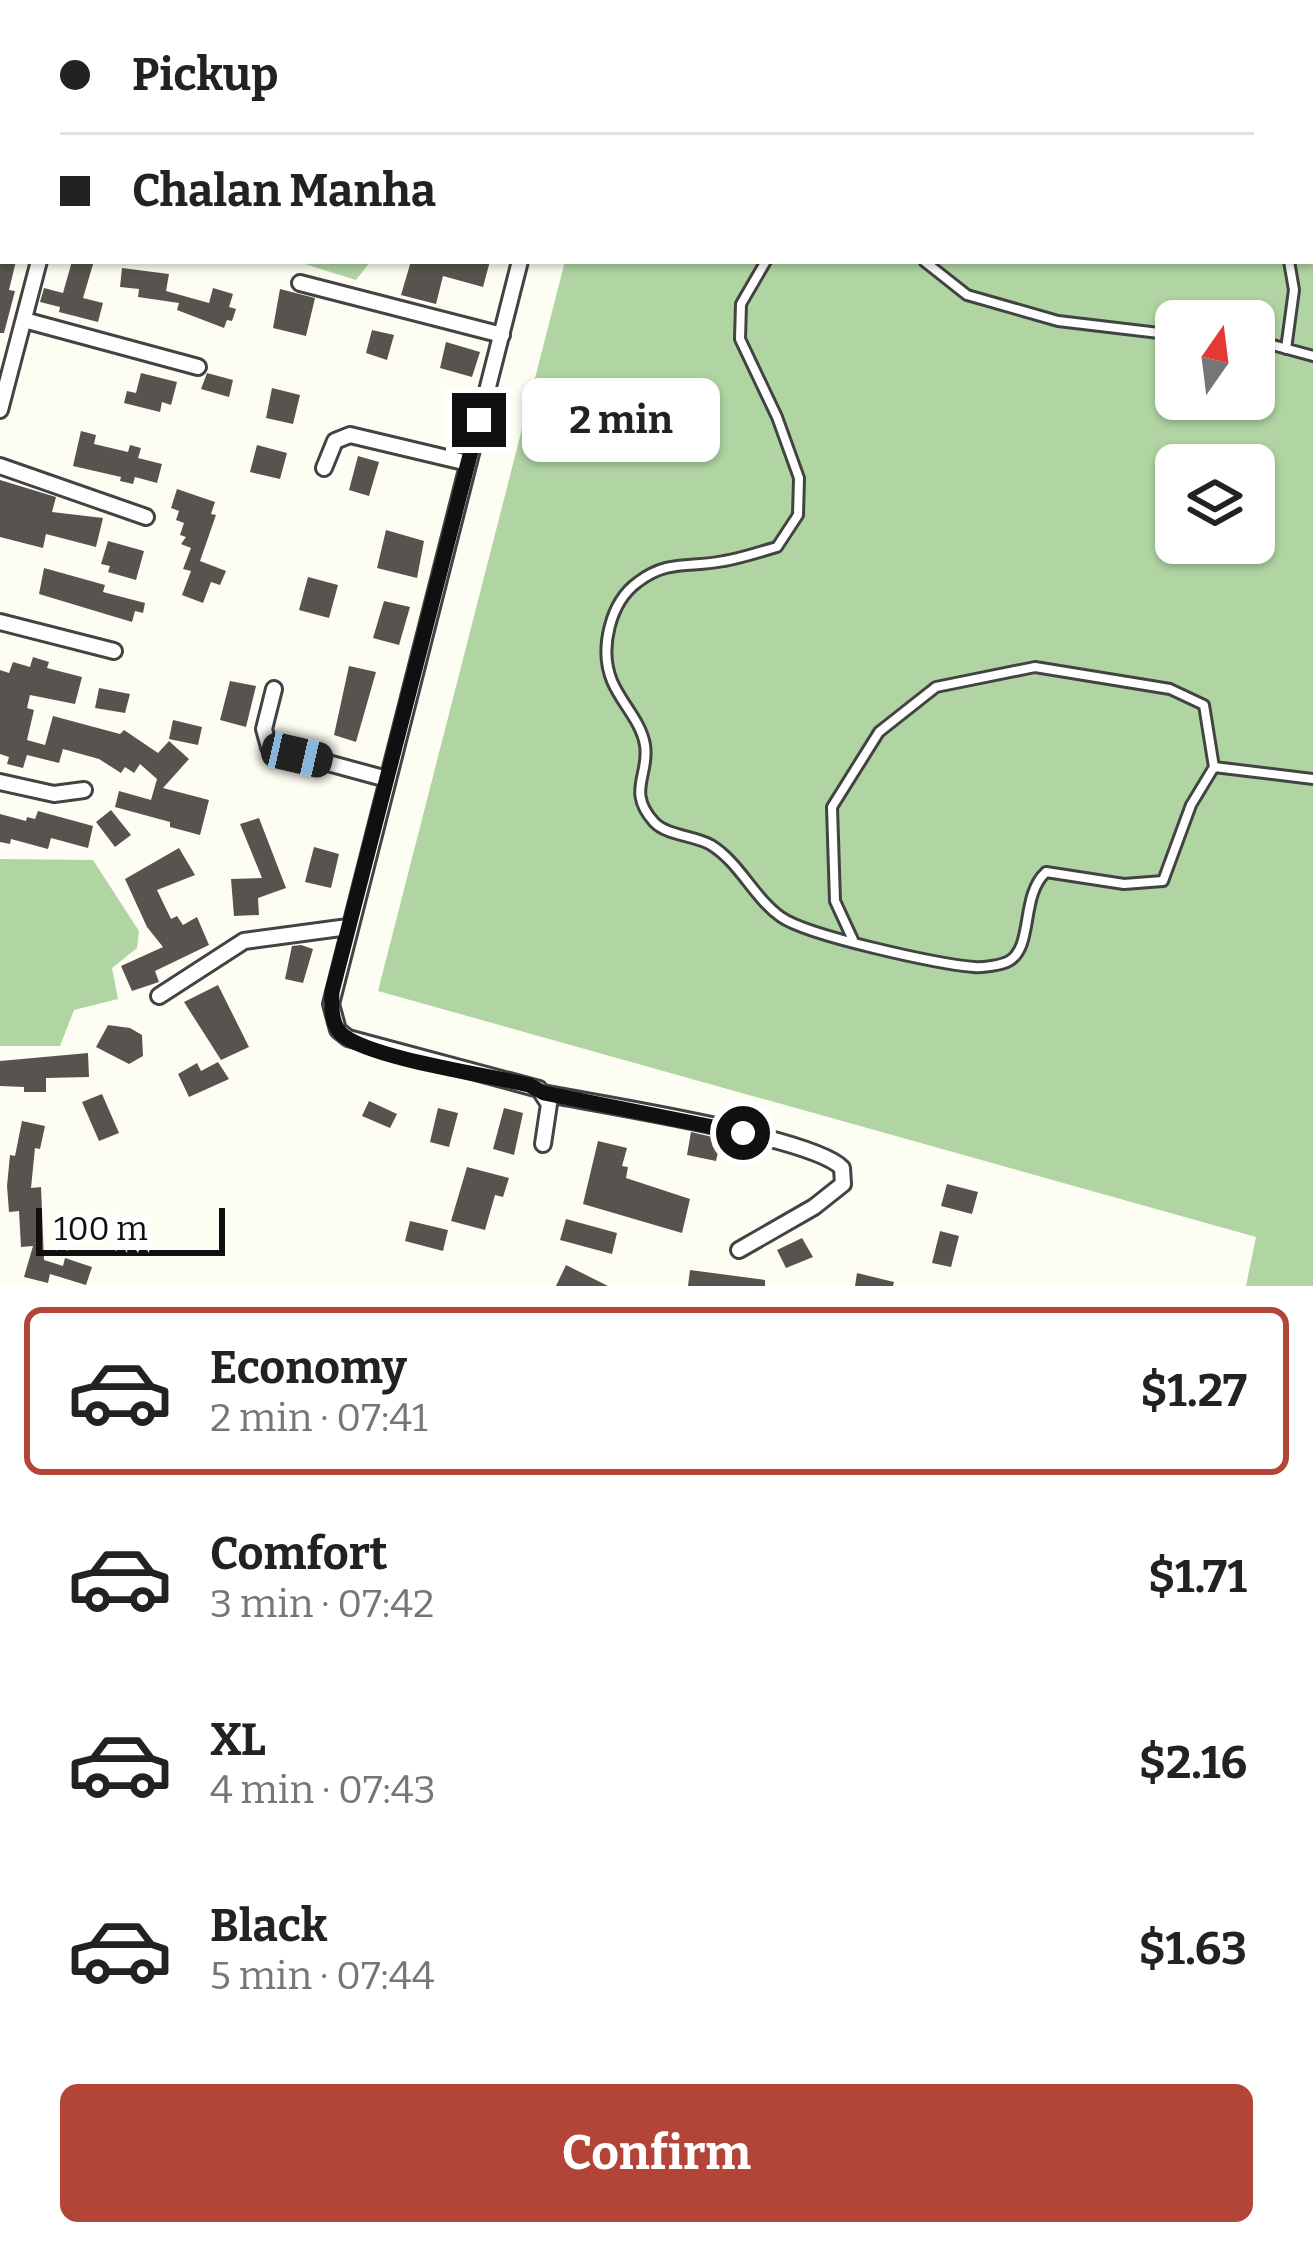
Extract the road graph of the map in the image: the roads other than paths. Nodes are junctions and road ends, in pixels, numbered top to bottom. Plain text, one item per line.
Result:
1 (39, 264) edge
2 (519, 264) edge
3 (764, 264) edge
4 (929, 264) edge
5 (1290, 264) edge
6 (300, 283) dead end
7 (24, 320) junction
8 (1155, 333) edge
9 (502, 335) junction
10 (1275, 346) edge
11 (1286, 349) junction
12 (1313, 356) edge
13 (198, 367) dead end
14 (1, 405) edge
15 (468, 463) junction
16 (0, 466) edge
17 (324, 467) dead end
18 (146, 517) dead end
19 (0, 622) edge
20 (114, 651) dead end
21 (274, 688) dead end
22 (1214, 766) junction
23 (387, 779) junction
24 (1313, 779) edge
25 (0, 782) edge
26 (83, 790) dead end
27 (348, 927) junction
28 (853, 941) junction
29 (159, 996) dead end
30 (544, 1093) junction
31 (543, 1144) dead end
32 (739, 1250) dead end

1 - 7 street
2 - 9 street
3 - 28 lane
4 - 8 lane
5 - 11 lane
6 - 9 street
7 - 13 street
7 - 14 street
9 - 15 street
10 - 11 lane
11 - 12 lane
15 - 17 street
15 - 23 street
16 - 18 street
19 - 20 street
21 - 23 street
22 - 24 lane
22 - 28 lane
22 - 28 lane
23 - 27 street
25 - 26 street
27 - 29 street
27 - 30 street
30 - 31 street
30 - 32 street

